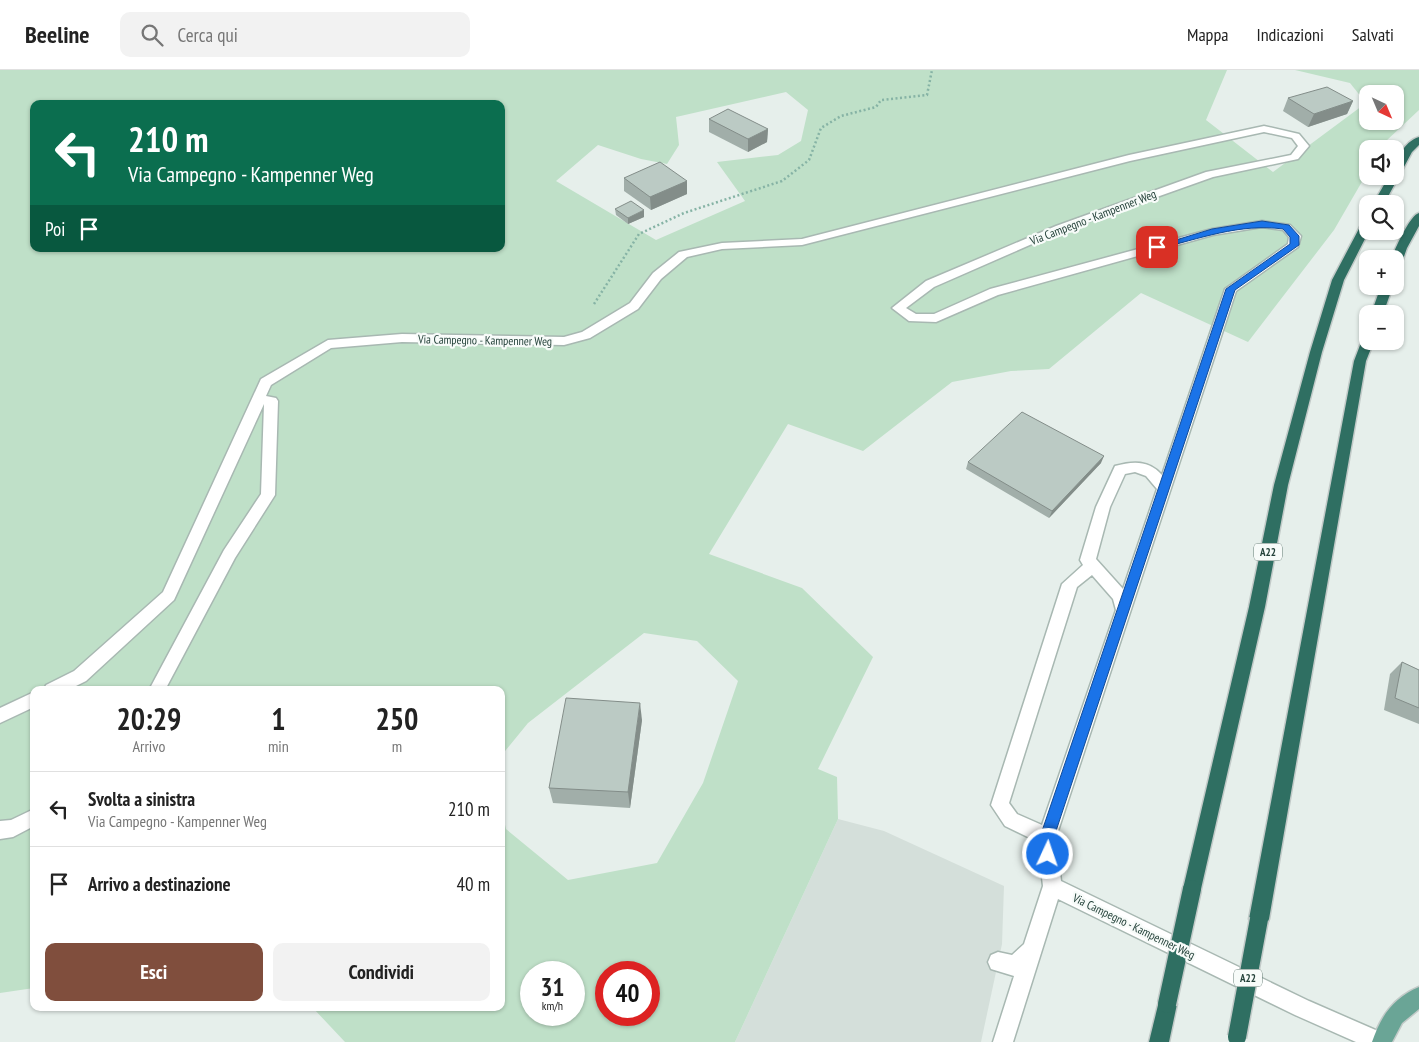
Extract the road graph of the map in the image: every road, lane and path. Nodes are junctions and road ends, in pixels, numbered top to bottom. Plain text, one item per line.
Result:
1 (932, 70) edge
2 (1419, 140) edge
3 (1404, 157) edge
4 (1419, 216) edge
5 (1359, 240) edge
6 (1400, 250) edge
7 (586, 335) junction
8 (1364, 350) edge
9 (258, 399) junction
10 (1164, 489) junction
11 (1093, 566) junction
12 (1123, 609) junction
13 (60, 686) edge
14 (159, 686) edge
15 (30, 701) edge
16 (0, 716) edge
17 (30, 819) edge
18 (0, 830) edge
19 (1047, 837) junction
20 (1052, 886) junction
21 (1031, 950) junction
22 (998, 962) dead end
23 (1419, 997) edge
24 (1237, 1040) edge
25 (1003, 1042) edge
26 (1159, 1042) edge
27 (1381, 1042) edge

1 - 7 path
2 - 3 highway
4 - 6 highway
5 - 26 highway, A22, bridge
7 - 9 street, Via Campegno - Kampenner Weg
7 - 10 street, Via Campegno - Kampenner Weg
8 - 24 highway, A22, bridge
9 - 13 street, Via Campegno - Kampenner Weg
9 - 14 street
10 - 11 street
10 - 12 street, Via Campegno - Kampenner Weg
11 - 12 street
11 - 19 street
12 - 19 street, Via Campegno - Kampenner Weg
15 - 16 street
17 - 18 street
19 - 20 street, Via Campegno - Kampenner Weg
20 - 21 street
20 - 27 street, Via Campegno - Kampenner Weg
21 - 22 street
21 - 25 street
23 - 27 main road

